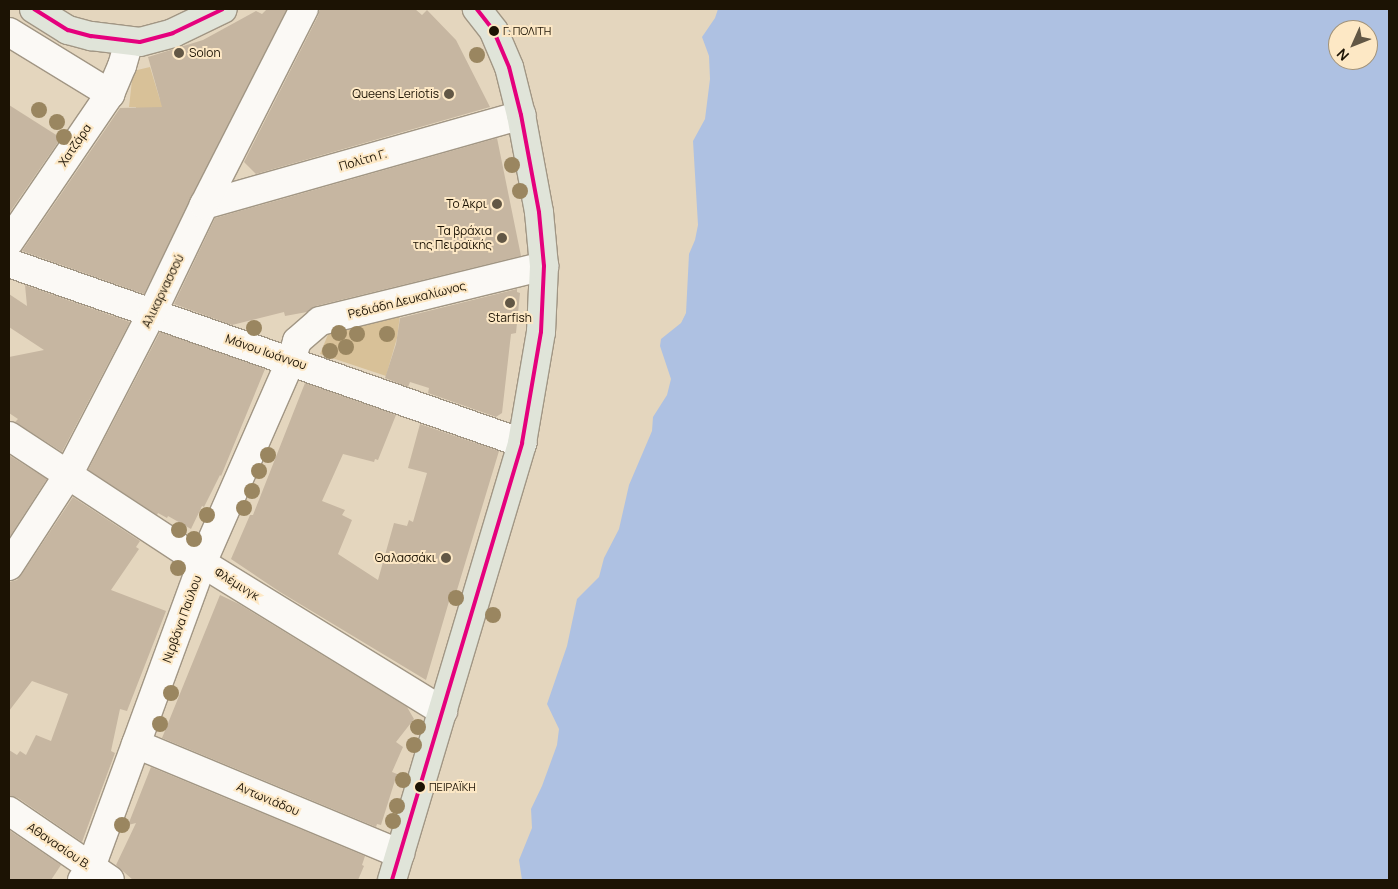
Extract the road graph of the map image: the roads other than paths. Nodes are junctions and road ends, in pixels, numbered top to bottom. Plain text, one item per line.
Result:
1 (34, 9) edge
2 (223, 9) edge
3 (304, 9) edge
4 (476, 9) edge
5 (9, 32) edge
6 (129, 42) junction
7 (110, 94) junction
8 (521, 116) junction
9 (204, 205) junction
10 (9, 242) edge
11 (9, 263) edge
12 (544, 266) junction
13 (152, 313) junction
14 (291, 360) junction
15 (9, 436) edge
16 (522, 443) junction
17 (68, 475) junction
18 (202, 563) junction
19 (9, 566) edge
20 (443, 711) junction
21 (136, 744) junction
22 (9, 811) edge
23 (400, 854) junction
24 (94, 876) edge
25 (392, 880) edge

1 - 6 main road
2 - 6 main road
3 - 9 street, Αλικαρνασσού
4 - 8 main road
5 - 7 street
6 - 7 street, Χατζάρα
7 - 10 street, Χατζάρα
8 - 9 street, Πολίτη Γ.
8 - 12 main road
9 - 13 street, Αλικαρνασσού
11 - 13 street, Μάνου Ιωάννου
12 - 14 street, Ρεδιάδη Δευκαλίωνος
12 - 16 main road
13 - 14 street, Μάνου Ιωάννου
13 - 17 street, Αλικαρνασσού
14 - 16 street, Μάνου Ιωάννου
14 - 18 street, Νιρβάνα Παύλου
15 - 17 street, Φλέμινγκ
16 - 20 main road
17 - 18 street, Φλέμινγκ
17 - 19 street, Αλικαρνασσού
18 - 20 street, Φλέμινγκ
18 - 21 street, Νιρβάνα Παύλου
20 - 23 main road
21 - 23 street, Αντωνιάδου
21 - 24 street, Νιρβάνα Παύλου
22 - 24 street, Αθανασίου Β.
23 - 25 main road

